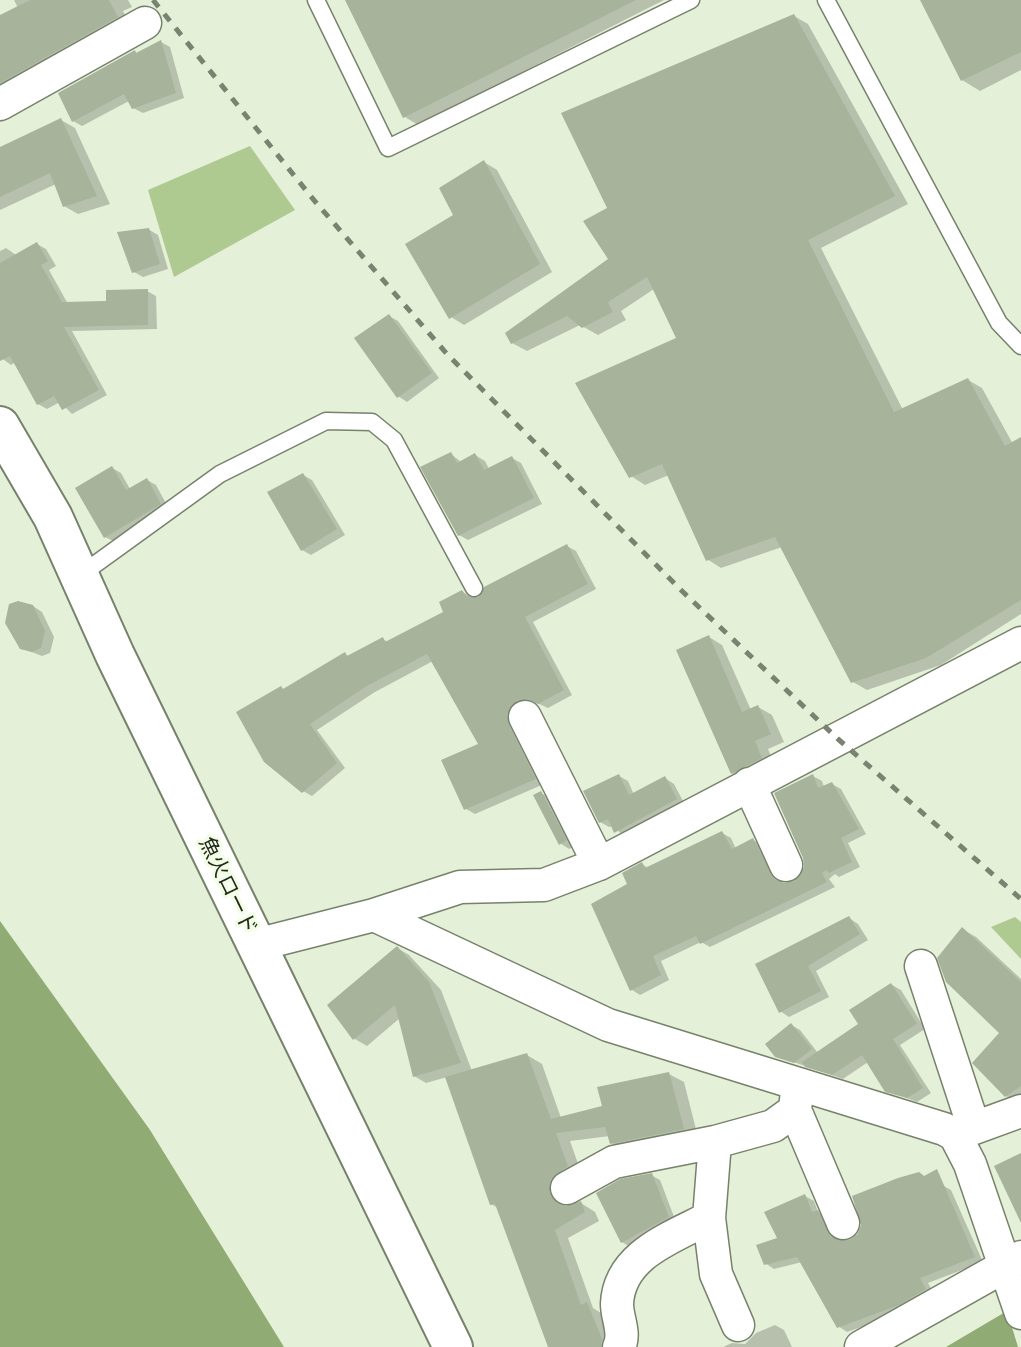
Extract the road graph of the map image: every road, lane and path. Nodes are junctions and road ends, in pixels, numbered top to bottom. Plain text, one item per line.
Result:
1 (316, 0) edge
2 (691, 0) edge
3 (825, 0) edge
4 (145, 23) dead end
5 (0, 104) edge
6 (1021, 346) edge
7 (0, 426) edge
8 (79, 576) junction
9 (474, 588) dead end
10 (1021, 643) edge
11 (525, 717) dead end
12 (749, 784) junction
13 (599, 864) junction
14 (786, 865) dead end
15 (374, 915) junction
16 (256, 945) junction
17 (920, 967) dead end
18 (796, 1098) junction
19 (1021, 1111) edge
20 (965, 1131) junction
21 (715, 1142) junction
22 (567, 1188) dead end
23 (709, 1218) junction
24 (843, 1223) dead end
25 (1012, 1266) edge
26 (1021, 1313) edge
27 (738, 1325) dead end
28 (453, 1347) edge
29 (619, 1347) edge
30 (861, 1347) edge

1 - 2 lane
3 - 6 lane
4 - 5 street
7 - 8 street, 魚火ロード
8 - 9 lane
8 - 16 street, 魚火ロード
10 - 12 street
11 - 13 street
12 - 13 street
12 - 14 street
13 - 15 street
15 - 16 street
15 - 18 street
16 - 28 street, 魚火ロード
17 - 20 street
18 - 20 street
18 - 21 street
18 - 24 street
19 - 20 street
20 - 25 street
21 - 22 street
21 - 23 street
23 - 27 street
23 - 29 street
25 - 26 street
25 - 30 street

